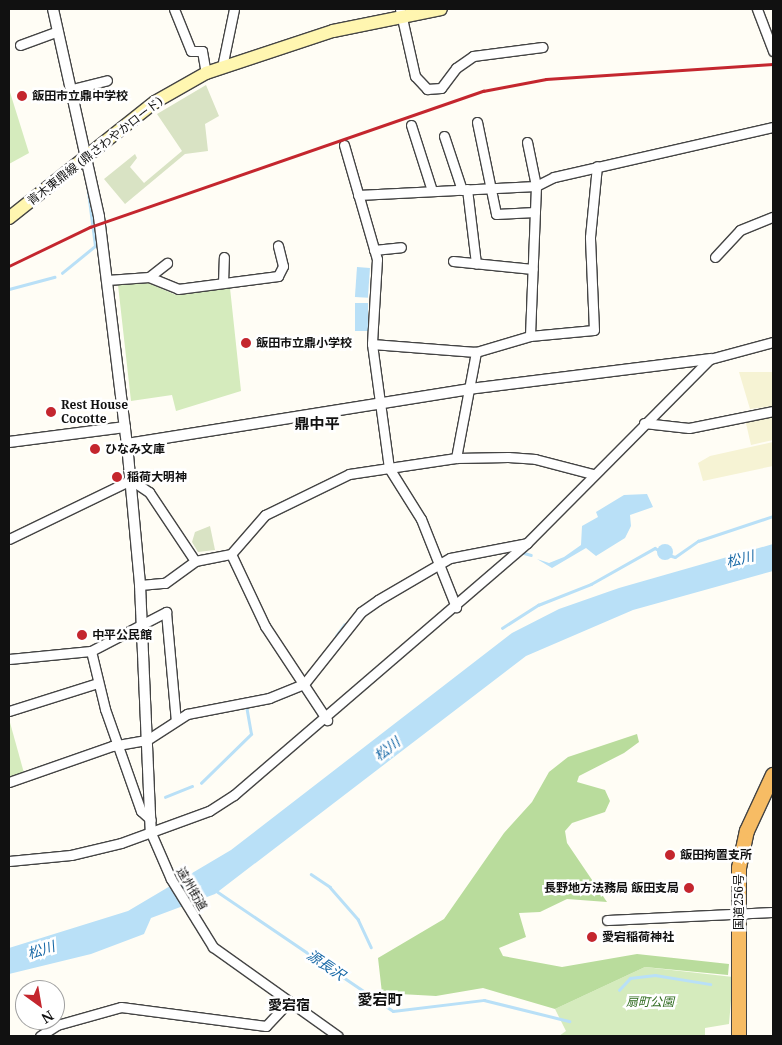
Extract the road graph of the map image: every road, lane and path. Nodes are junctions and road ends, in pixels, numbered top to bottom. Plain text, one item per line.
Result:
1 (53, 9) edge
2 (174, 9) edge
3 (234, 9) edge
4 (441, 9) edge
5 (757, 9) edge
6 (401, 13) edge
7 (58, 31) junction
8 (20, 45) dead end
9 (542, 47) dead end
10 (773, 51) edge
11 (222, 67) junction
12 (206, 73) junction
13 (106, 80) dead end
14 (72, 89) junction
15 (478, 122) dead end
16 (411, 125) dead end
17 (773, 127) edge
18 (444, 136) dead end
19 (527, 142) dead end
20 (344, 144) dead end
21 (87, 157) junction
22 (597, 166) junction
23 (536, 186) junction
24 (492, 188) junction
25 (464, 190) junction
26 (432, 191) junction
27 (358, 195) junction
28 (535, 212) junction
29 (773, 217) edge
30 (9, 218) edge
31 (278, 246) dead end
32 (401, 247) dead end
33 (374, 250) junction
34 (224, 257) dead end
35 (715, 257) dead end
36 (453, 260) dead end
37 (167, 263) dead end
38 (476, 263) junction
39 (533, 269) junction
40 (149, 277) junction
41 (107, 280) junction
42 (223, 283) junction
43 (530, 336) junction
44 (773, 342) edge
45 (372, 344) junction
46 (476, 352) junction
47 (710, 359) junction
48 (469, 389) junction
49 (378, 405) junction
50 (773, 411) edge
51 (644, 423) junction
52 (125, 427) junction
53 (9, 442) edge
54 (127, 444) junction
55 (456, 458) junction
56 (388, 468) junction
57 (592, 474) junction
58 (131, 480) junction
59 (9, 539) edge
60 (527, 543) junction
61 (231, 554) junction
62 (195, 561) junction
63 (442, 563) junction
64 (140, 585) junction
65 (456, 607) junction
66 (142, 622) junction
67 (91, 651) junction
68 (9, 659) edge
69 (98, 683) junction
70 (304, 684) junction
71 (9, 711) edge
72 (327, 720) junction
73 (176, 721) junction
74 (147, 740) junction
75 (119, 744) junction
76 (773, 775) edge
77 (9, 782) edge
78 (151, 820) junction
79 (151, 833) junction
80 (9, 861) edge
81 (773, 912) edge
82 (740, 914) junction
83 (606, 920) dead end
84 (288, 1002) junction
85 (40, 1036) edge
86 (338, 1036) edge
87 (739, 1036) edge

1 - 7 street
2 - 12 street
3 - 11 street
4 - 6 main road, 青木東鼎線 (鼎さわやかロード)
5 - 10 street
6 - 9 street
6 - 11 main road, 青木東鼎線 (鼎さわやかロード)
7 - 8 street
7 - 14 street
11 - 12 main road, 青木東鼎線 (鼎さわやかロード)
12 - 21 main road, 青木東鼎線 (鼎さわやかロード)
13 - 14 street
14 - 21 street
15 - 24 street
16 - 26 street
17 - 22 street
18 - 25 street
19 - 23 street
20 - 27 street
21 - 30 main road, 青木東鼎線 (鼎さわやかロード)
21 - 41 street
22 - 23 street
22 - 43 street
23 - 24 street
23 - 28 street
24 - 25 street
24 - 28 street
25 - 26 street
25 - 38 street
26 - 27 street
27 - 33 street
28 - 39 street
29 - 35 street
31 - 42 street
32 - 33 street
33 - 45 street
34 - 42 street
36 - 38 street
37 - 40 street
38 - 39 street
39 - 43 street
40 - 41 street
40 - 42 street
41 - 52 street
43 - 46 street
44 - 47 street
45 - 46 street
45 - 49 street
46 - 48 street
47 - 48 street
47 - 51 street
48 - 49 street
48 - 55 street
49 - 54 street
49 - 56 street
50 - 51 street
51 - 57 street
52 - 53 street
52 - 54 street
54 - 58 street
55 - 56 street
55 - 57 street
56 - 61 street
56 - 63 street
57 - 60 street
58 - 59 street
58 - 62 street
58 - 64 street
60 - 63 street
60 - 65 street
61 - 62 street
61 - 70 street
62 - 64 street
63 - 65 street
63 - 70 street
64 - 66 street
65 - 72 street
66 - 67 street
66 - 73 street
66 - 74 street
67 - 68 street
67 - 69 street
69 - 71 street
69 - 75 street
70 - 72 street
70 - 73 street
72 - 79 street
73 - 74 street
74 - 75 street
74 - 78 street
75 - 77 street
75 - 78 street
76 - 82 highway, 国道256号
78 - 79 street
79 - 80 street
79 - 84 street, 遠州街道
81 - 82 street
82 - 83 street
82 - 87 highway, 国道256号
84 - 85 street
84 - 86 street, 遠州街道

